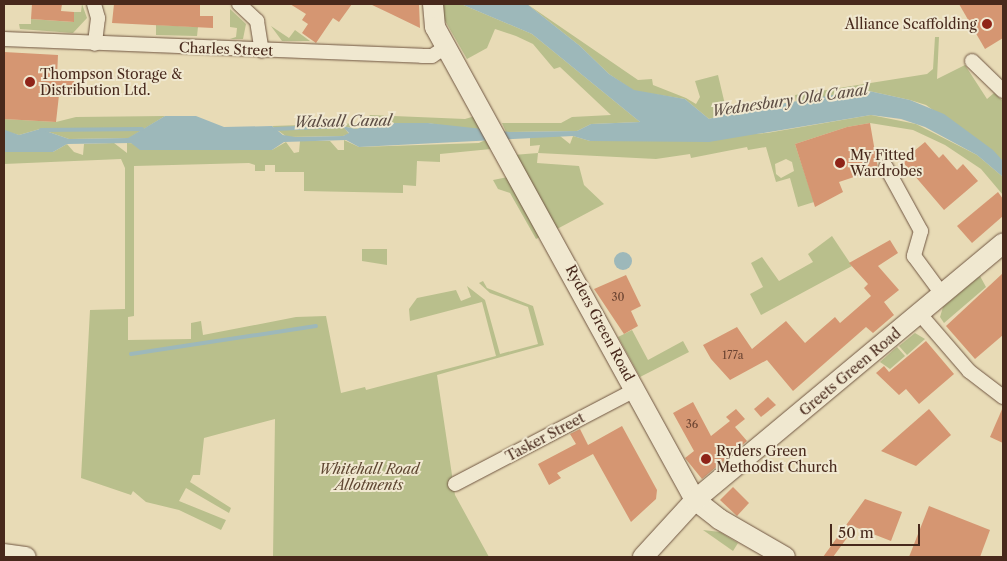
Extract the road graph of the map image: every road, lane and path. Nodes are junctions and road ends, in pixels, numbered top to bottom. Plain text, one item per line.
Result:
1 (94, 4) edge
2 (239, 4) edge
3 (433, 4) edge
4 (4, 39) edge
5 (95, 44) junction
6 (446, 47) junction
7 (262, 51) junction
8 (972, 61) dead end
9 (1003, 91) edge
10 (886, 167) dead end
11 (1003, 243) edge
12 (942, 294) junction
13 (919, 313) junction
14 (635, 390) junction
15 (1003, 397) edge
16 (455, 484) dead end
17 (695, 500) junction
18 (4, 554) edge
19 (26, 557) edge
20 (642, 557) edge
21 (785, 557) edge

1 - 5 street
2 - 7 street
3 - 6 main road
4 - 5 street, Charles Street
5 - 7 street, Charles Street
6 - 7 street, Charles Street
6 - 14 main road, Ryders Green Road
8 - 9 street
10 - 12 street
11 - 12 main road, Greets Green Road
12 - 13 main road, Greets Green Road
13 - 15 street
13 - 17 main road, Greets Green Road
14 - 16 street, Tasker Street
14 - 17 main road, Ryders Green Road
17 - 20 main road, Greets Green Road
17 - 21 main road
18 - 19 main road

